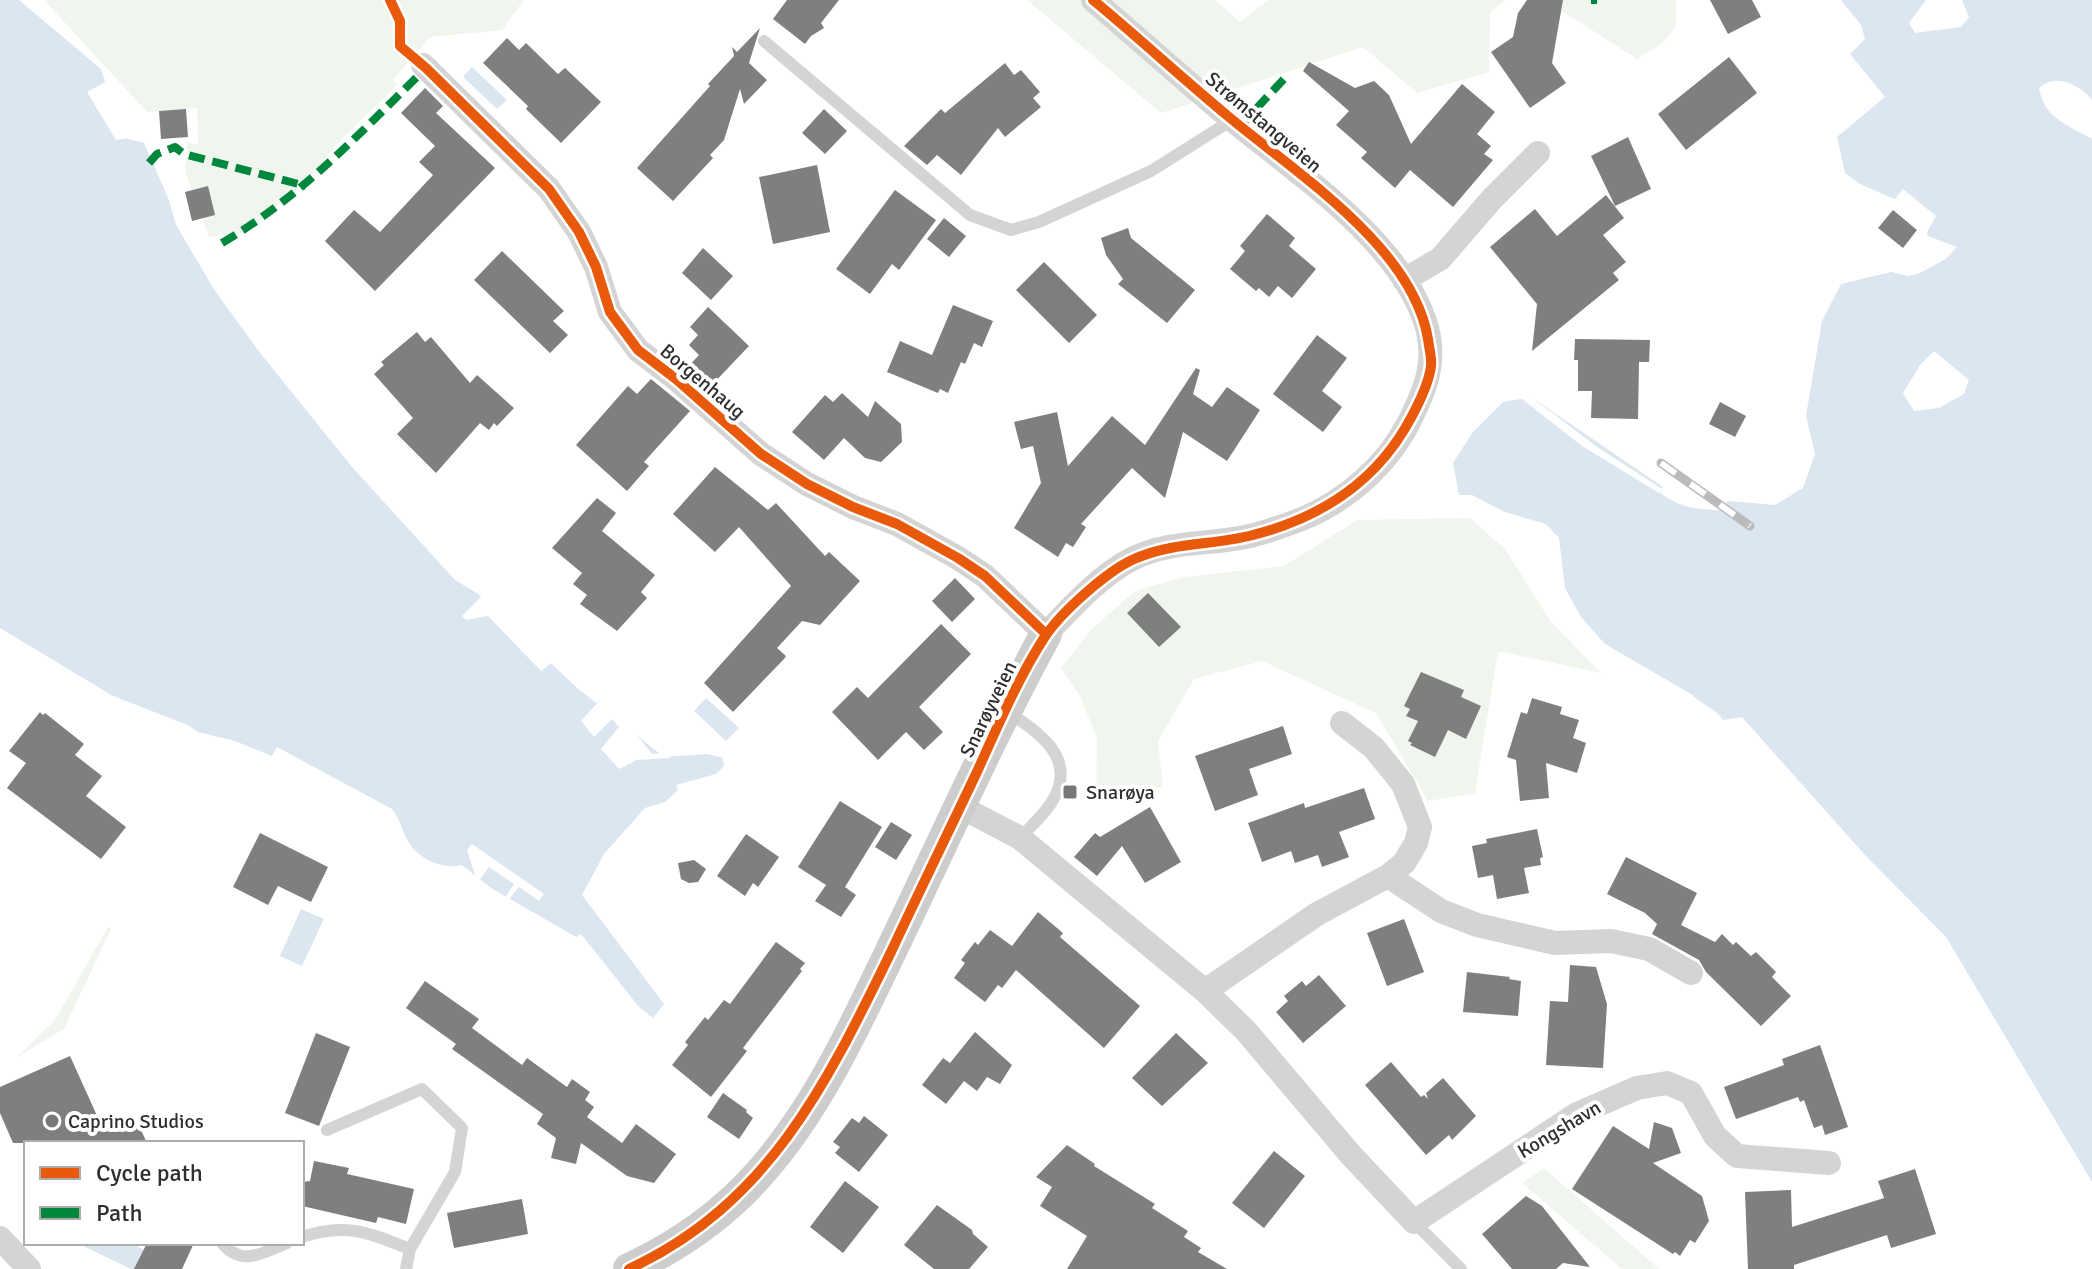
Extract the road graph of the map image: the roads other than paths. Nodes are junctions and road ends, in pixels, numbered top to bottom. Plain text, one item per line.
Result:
1 (1093, 0) edge
2 (764, 41) dead end
3 (423, 65) dead end
4 (1232, 120) junction
5 (1538, 153) dead end
6 (1404, 280) junction
7 (1046, 634) junction
8 (1005, 710) junction
9 (1342, 723) dead end
10 (961, 807) junction
11 (1020, 838) junction
12 (1388, 876) junction
13 (1691, 973) dead end
14 (1205, 991) junction
15 (327, 1130) dead end
16 (1829, 1163) dead end
17 (1414, 1222) junction
18 (304, 1235) edge
19 (0, 1238) edge
20 (224, 1245) edge
21 (282, 1245) edge
22 (410, 1249) junction
23 (29, 1269) edge
24 (406, 1269) edge
25 (629, 1269) edge
26 (1461, 1269) edge

1 - 4 street, Strømstangveien
2 - 4 lane
3 - 7 street, Borgenhaug
4 - 6 street, Strømstangveien
5 - 6 street
6 - 7 street, Snarøyveien
7 - 8 street, Snarøyveien
8 - 10 street, Snarøyveien
8 - 11 lane
9 - 12 street
10 - 11 street
10 - 25 street, Snarøyveien
11 - 14 street
12 - 13 street
12 - 14 street
14 - 17 street
15 - 22 lane
16 - 17 street, Kongshavn
17 - 26 lane
18 - 22 lane
19 - 23 street
20 - 21 lane
22 - 24 lane

